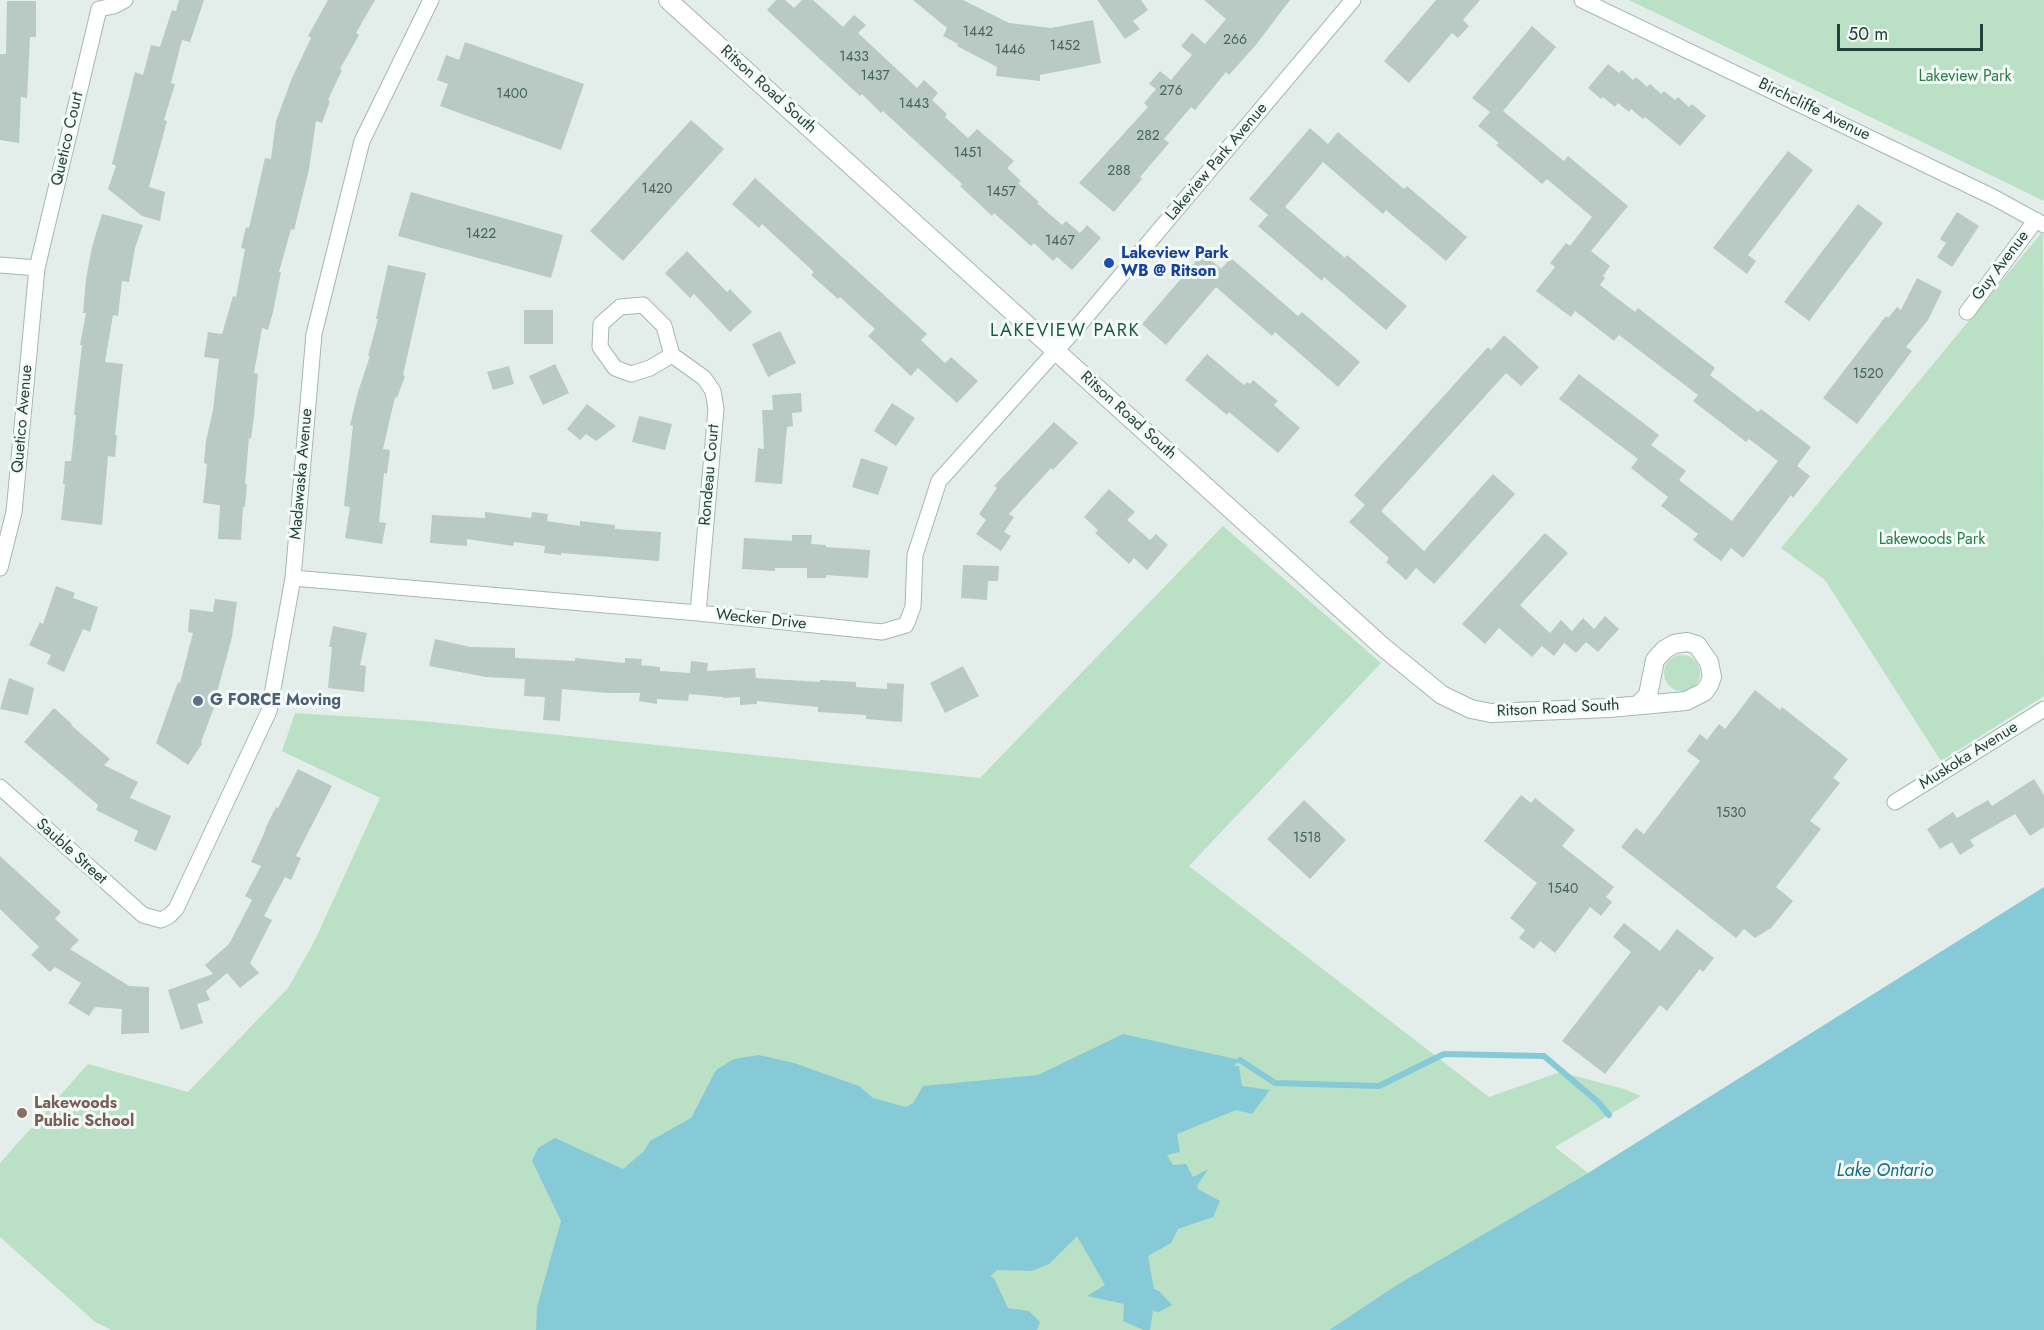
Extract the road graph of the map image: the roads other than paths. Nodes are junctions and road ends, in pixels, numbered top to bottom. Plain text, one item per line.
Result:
1 (125, 0) edge
2 (431, 0) edge
3 (668, 0) edge
4 (1353, 0) edge
5 (1582, 0) edge
6 (94, 5) edge
7 (2040, 223) edge
8 (0, 265) edge
9 (37, 268) junction
10 (1967, 312) dead end
11 (1056, 351) junction
12 (672, 355) junction
13 (4, 544) edge
14 (0, 568) edge
15 (293, 578) junction
16 (698, 613) junction
17 (1638, 705) dead end
18 (2044, 709) edge
19 (0, 788) edge
20 (1895, 802) dead end
21 (143, 915) joint

1 - 6 street, Quetico Court
2 - 15 street, Madawaska Avenue
3 - 11 street, Ritson Road South
4 - 11 street, Lakeview Park Avenue
5 - 7 street, Birchcliffe Avenue
6 - 9 street, Quetico Court
7 - 10 street, Guy Avenue
8 - 9 street
9 - 13 street, Quetico Avenue
11 - 16 street, Wecker Drive
11 - 17 street, Ritson Road South
12 - 12 street
12 - 16 street, Rondeau Court
13 - 14 street, Quetico Avenue
15 - 16 street, Wecker Drive
15 - 21 street, Madawaska Avenue
18 - 20 street, Muskoka Avenue
19 - 21 street, Sauble Street

